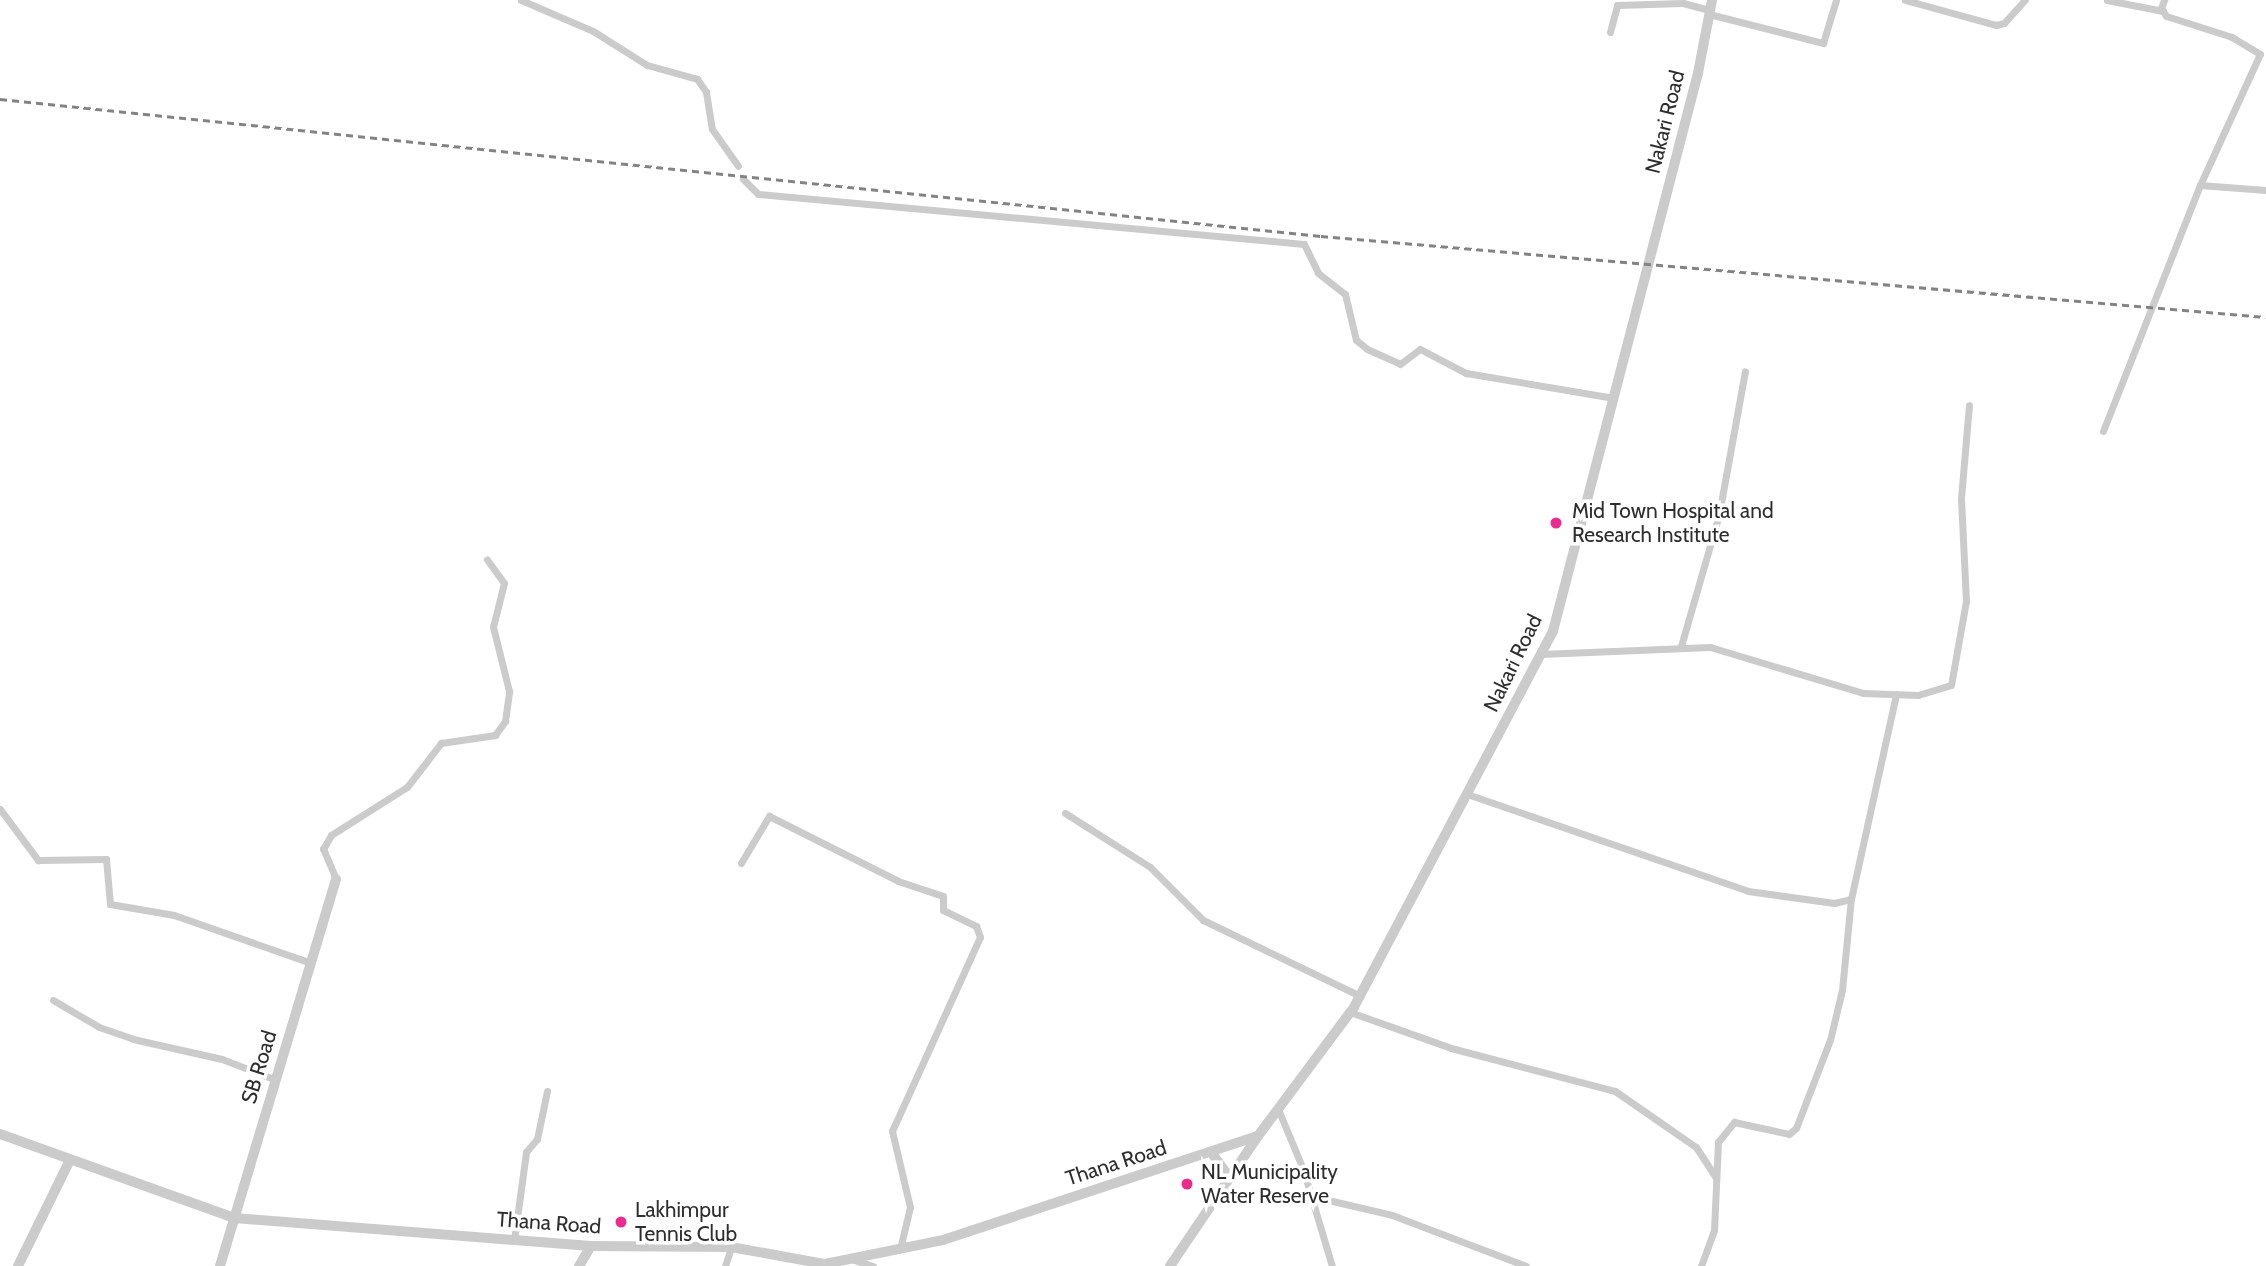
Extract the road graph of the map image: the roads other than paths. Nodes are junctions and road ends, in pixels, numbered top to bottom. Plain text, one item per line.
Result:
1 (521, 0) edge
2 (1836, 0) edge
3 (1905, 0) edge
4 (2025, 0) edge
5 (2107, 0) edge
6 (2164, 0) edge
7 (1710, 8) edge
8 (2163, 11) junction
9 (1611, 32) dead end
10 (738, 166) dead end
11 (743, 179) dead end
12 (2200, 185) junction
13 (2266, 190) edge
14 (1745, 371) dead end
15 (1614, 398) junction
16 (1969, 405) dead end
17 (2103, 431) dead end
18 (487, 560) dead end
19 (1681, 646) junction
20 (1541, 654) junction
21 (1896, 694) junction
22 (1467, 794) junction
23 (0, 809) edge
24 (1065, 813) dead end
25 (741, 863) dead end
26 (336, 879) joint
27 (1851, 898) junction
28 (311, 963) junction
29 (1360, 996) junction
30 (53, 1000) dead end
31 (1350, 1012) junction
32 (276, 1080) junction
33 (547, 1091) dead end
34 (1278, 1109) junction
35 (0, 1134) edge
36 (1258, 1136) junction
37 (1211, 1152) junction
38 (70, 1160) junction
39 (1230, 1178) junction
40 (1717, 1180) junction
41 (1311, 1196) junction
42 (234, 1218) junction
43 (514, 1240) junction
44 (591, 1246) junction
45 (732, 1247) junction
46 (900, 1249) junction
47 (850, 1259) junction
48 (18, 1266) edge
49 (220, 1266) edge
50 (579, 1266) edge
51 (725, 1266) edge
52 (873, 1266) edge
53 (1170, 1266) edge
54 (1332, 1266) edge
55 (1525, 1266) edge
56 (1701, 1266) edge

1 - 10 street
2 - 7 street
3 - 4 street
5 - 8 street
6 - 8 street
7 - 9 street
7 - 15 street, Nakari Road
8 - 12 street
11 - 15 street
12 - 13 street
12 - 17 street
14 - 19 street
15 - 20 street, Nakari Road
16 - 21 street
18 - 26 street
19 - 20 street
19 - 21 street
20 - 22 street, Nakari Road
21 - 27 street
22 - 27 street
22 - 29 street, Nakari Road
23 - 28 street
24 - 29 street
25 - 46 street
26 - 28 street, SB Road
27 - 40 street
28 - 32 street, SB Road
29 - 31 street, Nakari Road
30 - 32 street
31 - 34 street, Nakari Road
31 - 40 street
32 - 42 street, SB Road
33 - 43 street
34 - 36 street, Nakari Road
34 - 41 street
35 - 38 street, Thana Road
36 - 37 street, Thana Road
36 - 39 street, Nakari Road
37 - 39 street
37 - 46 street, Thana Road
38 - 42 street, Thana Road
38 - 48 street
39 - 53 street, Nakari Road
40 - 56 street
41 - 54 street
41 - 55 street
42 - 43 street, Thana Road
42 - 49 street, SB Road
43 - 44 street, Thana Road
44 - 45 street, Thana Road
44 - 50 street
45 - 47 street, Thana Road
45 - 51 street
46 - 47 street, Thana Road
47 - 52 street

